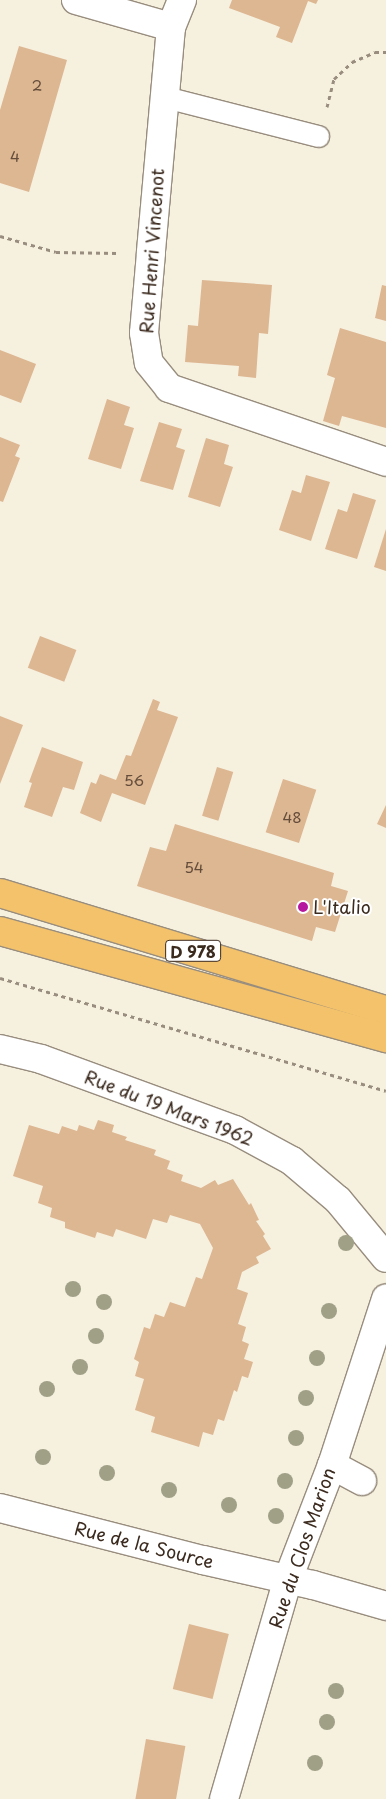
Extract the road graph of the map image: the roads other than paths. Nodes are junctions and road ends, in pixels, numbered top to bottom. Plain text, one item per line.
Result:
1 (76, 0) edge
2 (182, 0) edge
3 (171, 27) junction
4 (165, 97) junction
5 (318, 136) road end
6 (386, 462) edge
7 (0, 893) edge
8 (0, 931) edge
9 (386, 1010) edge
10 (386, 1038) edge
11 (0, 1049) edge
12 (386, 1258) edge
13 (386, 1299) edge
14 (332, 1465) junction
15 (362, 1481) dead end
16 (0, 1508) edge
17 (288, 1579) junction
18 (386, 1606) edge
19 (224, 1799) edge

1 - 3 street
2 - 3 street, Rue Henri Vincenot
3 - 4 street, Rue Henri Vincenot
4 - 5 lane
4 - 6 street, Rue Henri Vincenot
7 - 9 main road, D 978
8 - 10 main road, D 978
11 - 12 street, Rue du 19 Mars 1962
13 - 14 street, Rue du Clos Marion
14 - 15 street
14 - 17 street, Rue du Clos Marion
16 - 17 street, Rue de la Source
17 - 18 street, Rue de la Source
17 - 19 street, Rue du Clos Marion

